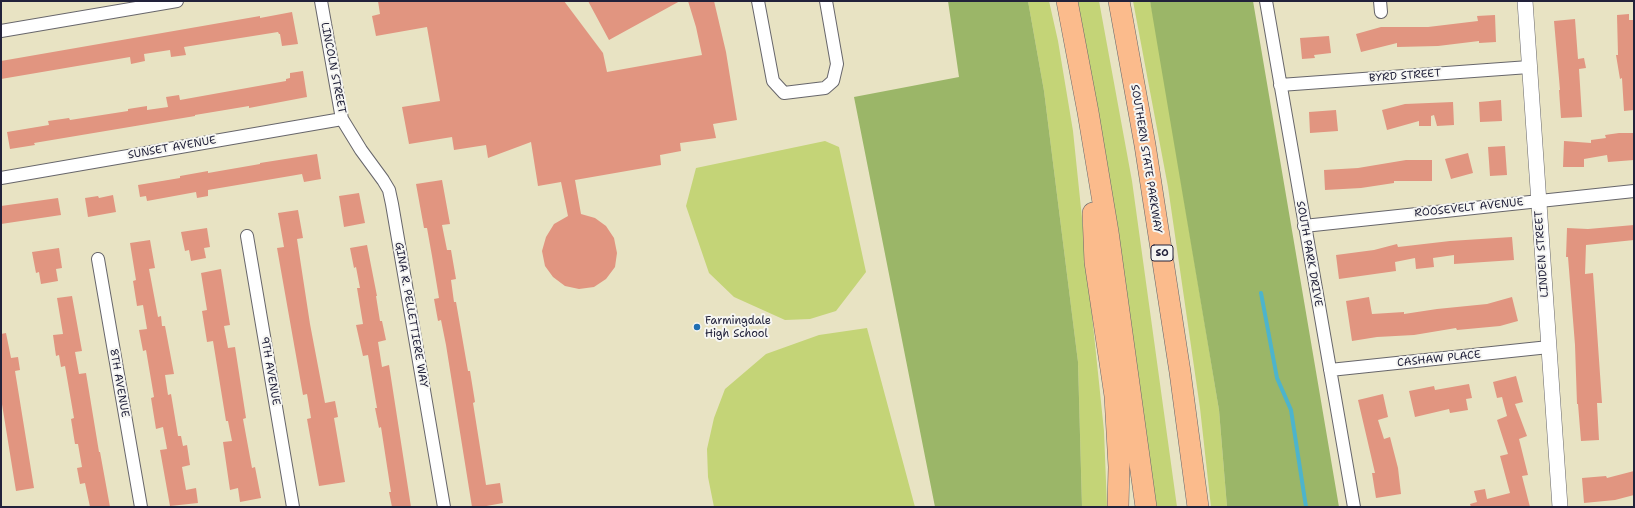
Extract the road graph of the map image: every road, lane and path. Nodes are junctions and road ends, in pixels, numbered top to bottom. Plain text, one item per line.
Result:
1 (177, 1) edge
2 (321, 1) edge
3 (758, 1) edge
4 (826, 1) edge
5 (1067, 1) edge
6 (1118, 1) edge
7 (1266, 1) edge
8 (1525, 1) edge
9 (1, 31) edge
10 (1529, 67) junction
11 (1280, 85) junction
12 (1088, 112) junction
13 (342, 119) junction
14 (351, 133) joint
15 (1, 178) edge
16 (1634, 191) edge
17 (1539, 201) junction
18 (1304, 226) junction
19 (247, 236) dead end
20 (98, 259) dead end
21 (1548, 348) junction
22 (1330, 370) junction
23 (140, 507) edge
24 (293, 507) edge
25 (444, 507) edge
26 (1118, 507) edge
27 (1146, 507) edge
28 (1198, 507) edge
29 (1354, 507) edge
30 (1560, 507) edge

1 - 9 street
2 - 13 street, LINCOLN STREET
3 - 4 street
5 - 12 highway
6 - 28 highway, SOUTHERN STATE PARKWAY / SO
7 - 11 street, SOUTH PARK DRIVE
8 - 10 street, LINDEN STREET
10 - 11 street, BYRD STREET
10 - 17 street, LINDEN STREET
11 - 18 street, SOUTH PARK DRIVE
12 - 26 highway
12 - 27 highway
13 - 14 street, LINCOLN STREET
13 - 15 street, SUNSET AVENUE
14 - 25 street, GINA R. PELLETTIERE WAY
16 - 17 street, ROOSEVELT AVENUE
17 - 18 street, ROOSEVELT AVENUE
17 - 21 street, LINDEN STREET
18 - 22 street, SOUTH PARK DRIVE
19 - 24 street, 9TH AVENUE
20 - 23 street, 8TH AVENUE
21 - 22 street, CASHAW PLACE
21 - 30 street, LINDEN STREET
22 - 29 street, SOUTH PARK DRIVE

